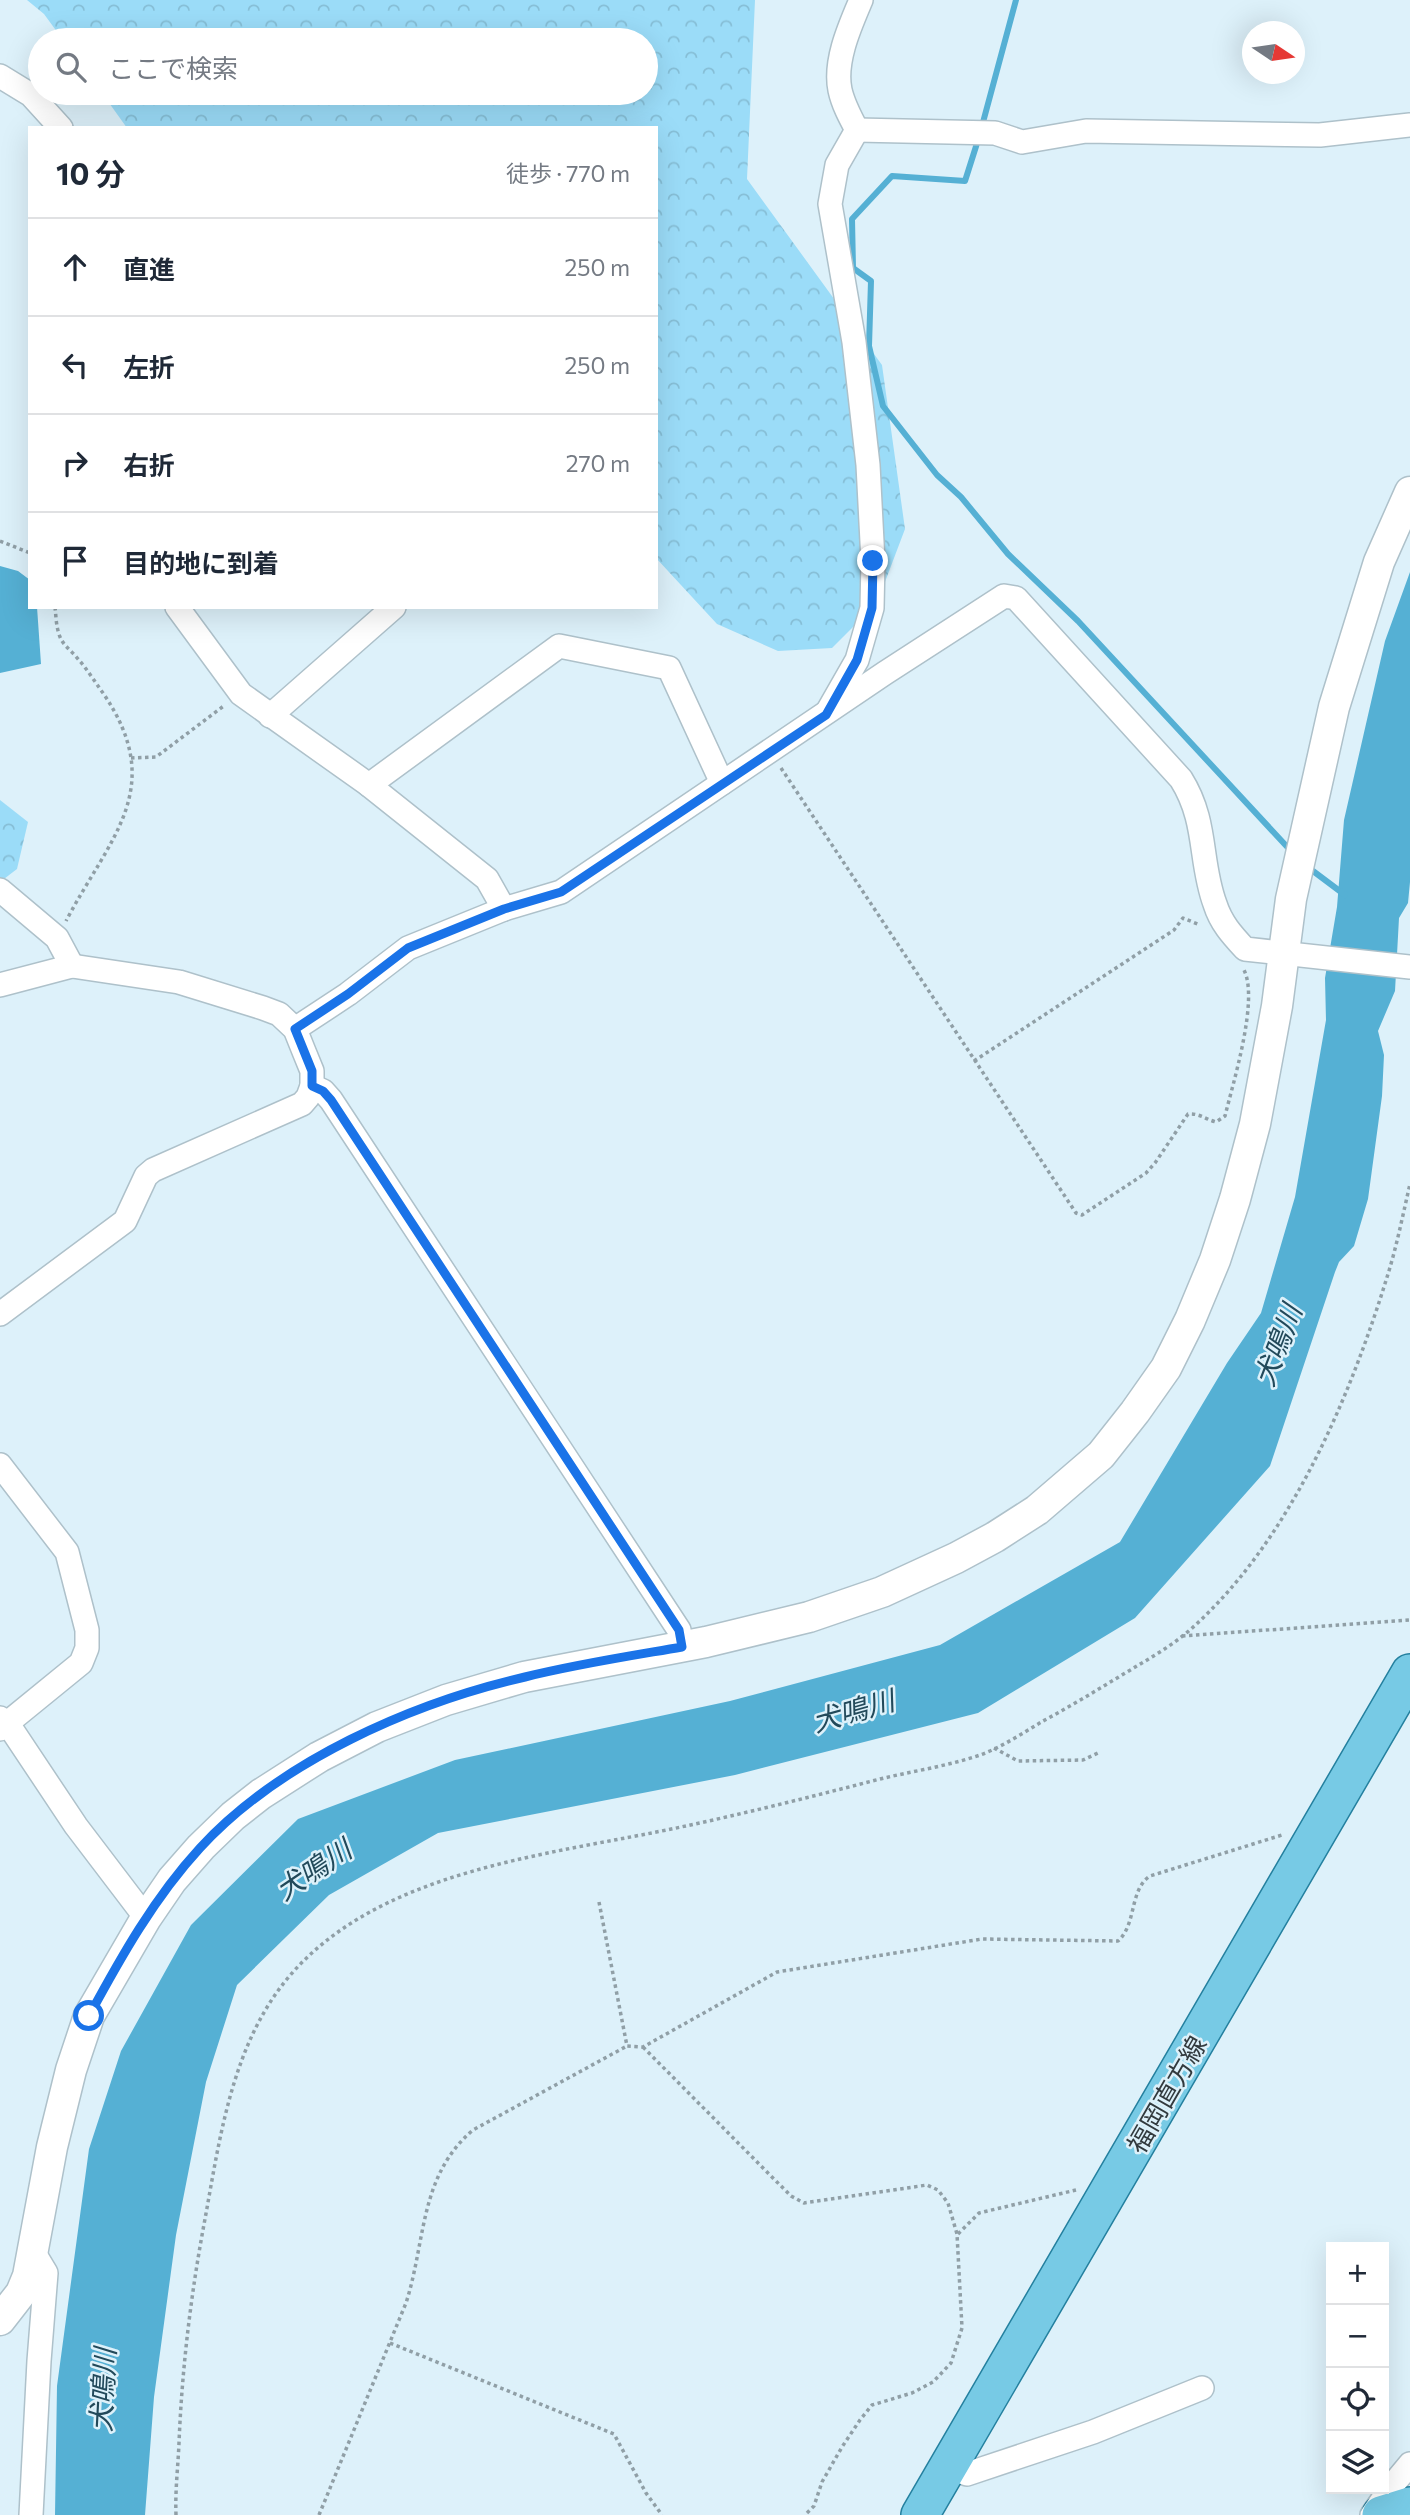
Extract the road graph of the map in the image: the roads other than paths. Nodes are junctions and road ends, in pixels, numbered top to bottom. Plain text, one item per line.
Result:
1 (861, 0) edge
2 (0, 76) edge
3 (28, 93) edge
4 (40, 105) edge
5 (1410, 125) edge
6 (59, 126) edge
7 (857, 130) junction
8 (1410, 492) edge
9 (178, 609) edge
10 (392, 609) edge
11 (826, 715) junction
12 (270, 716) junction
13 (722, 783) junction
14 (369, 785) junction
15 (0, 890) edge
16 (504, 909) junction
17 (1282, 954) junction
18 (72, 966) junction
19 (1410, 967) edge
20 (0, 985) edge
21 (295, 1029) junction
22 (312, 1086) junction
23 (0, 1314) edge
24 (0, 1465) edge
25 (682, 1647) junction
26 (1410, 1673) edge
27 (3, 1724) edge
28 (146, 1918) junction
29 (34, 2252) junction
30 (0, 2320) edge
31 (1202, 2388) dead end
32 (1410, 2464) edge
33 (948, 2467) junction
34 (1410, 2506) edge
35 (31, 2515) edge
36 (920, 2515) edge
37 (1372, 2515) edge
38 (1381, 2515) edge

1 - 7 street
2 - 3 street
4 - 6 street
5 - 7 street
7 - 11 street
8 - 17 street
9 - 12 street
10 - 12 street
11 - 13 street
11 - 17 street
12 - 14 street
13 - 14 street
13 - 16 street
14 - 16 street
15 - 18 street
16 - 21 street
17 - 19 street
17 - 25 street
18 - 20 street
18 - 21 street
21 - 22 street
22 - 23 street
22 - 25 street
24 - 27 street
25 - 28 street
26 - 33 main road, 福岡直方線
27 - 28 street
28 - 29 street
29 - 30 street
29 - 35 street
31 - 33 street
32 - 37 street
33 - 36 main road, 福岡直方線
34 - 38 main road

